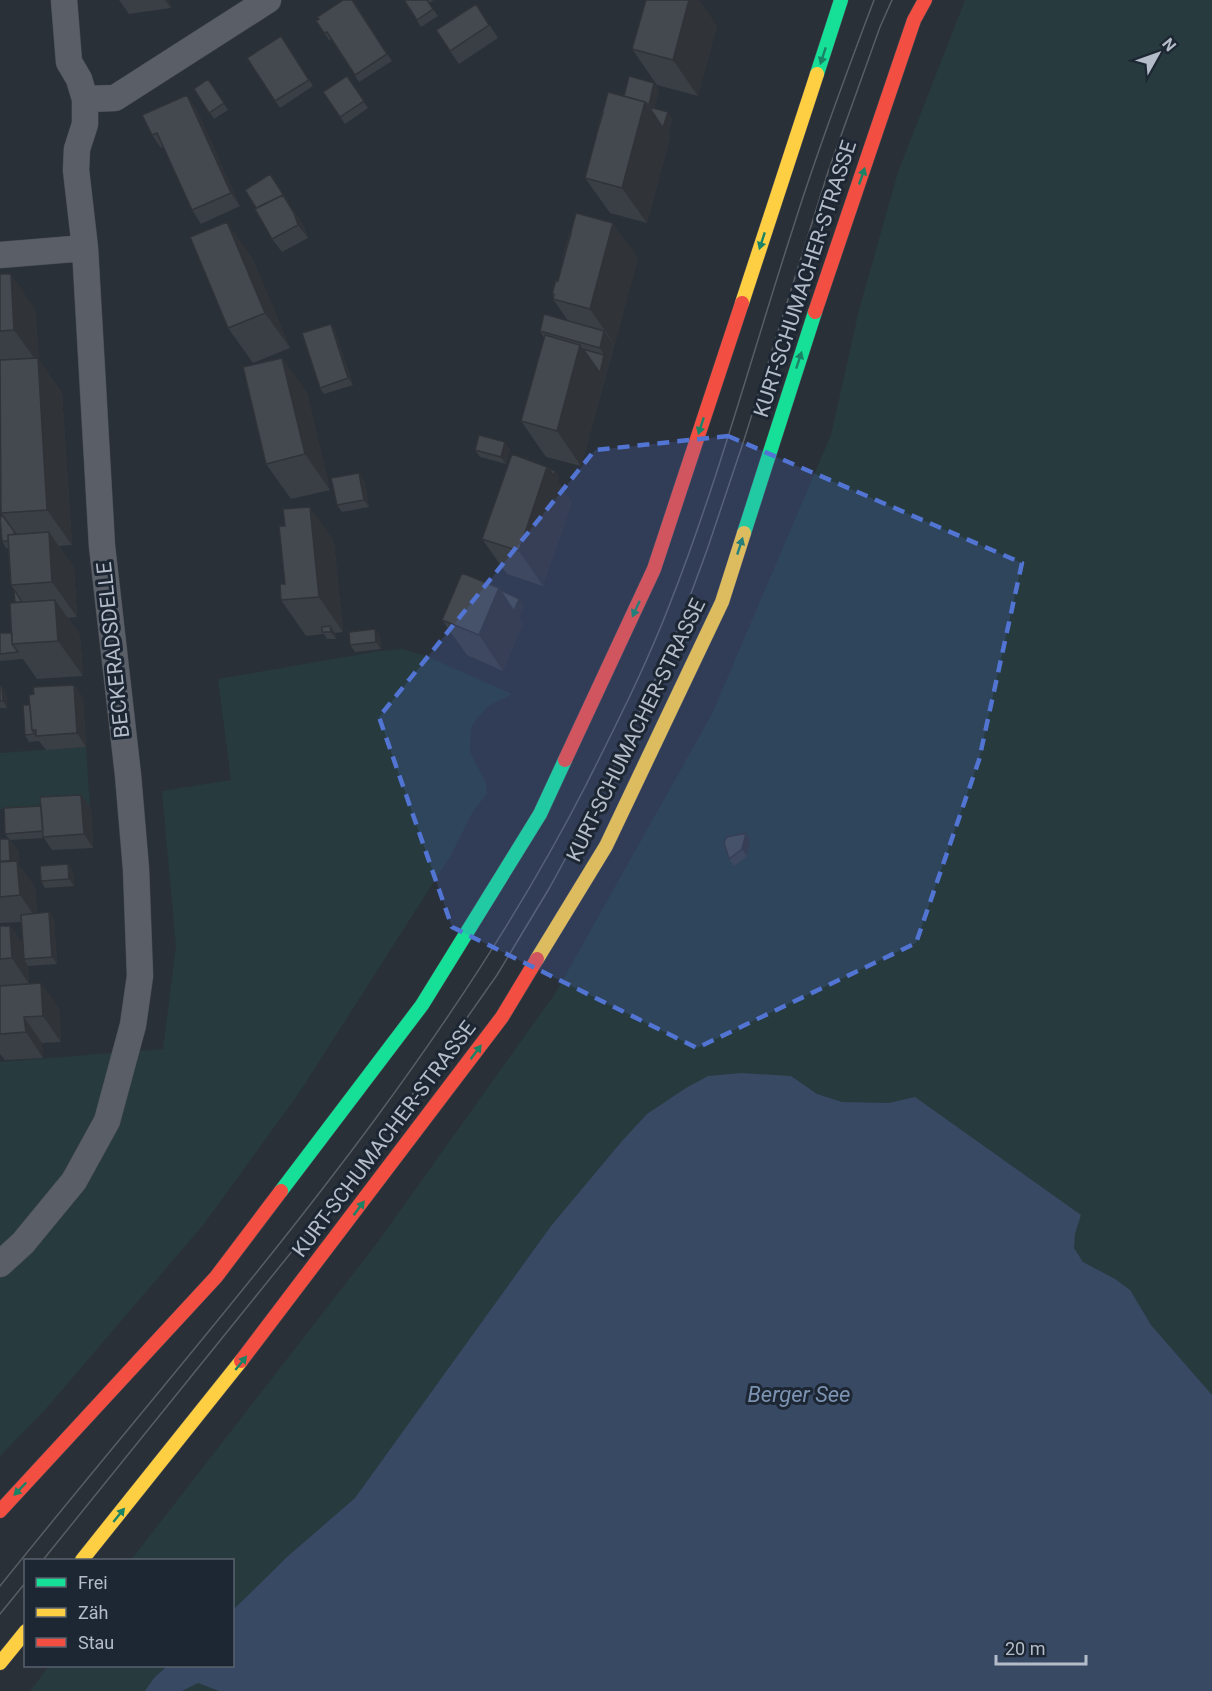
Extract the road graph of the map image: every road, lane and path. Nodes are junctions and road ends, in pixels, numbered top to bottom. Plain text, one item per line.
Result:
1 (64, 0) edge
2 (268, 0) edge
3 (841, 0) edge
4 (925, 0) edge
5 (85, 99) junction
6 (84, 248) junction
7 (0, 255) edge
8 (0, 1264) edge
9 (0, 1510) edge
10 (83, 1559) edge
11 (24, 1633) edge
12 (0, 1663) edge

1 - 5 street, BECKERADSDELLE
2 - 5 street
3 -> 9 main road
10 -> 4 main road, KURT-SCHUMACHER-STRASSE
5 - 6 street, BECKERADSDELLE
6 - 7 street
6 - 8 street, BECKERADSDELLE
11 - 12 main road

